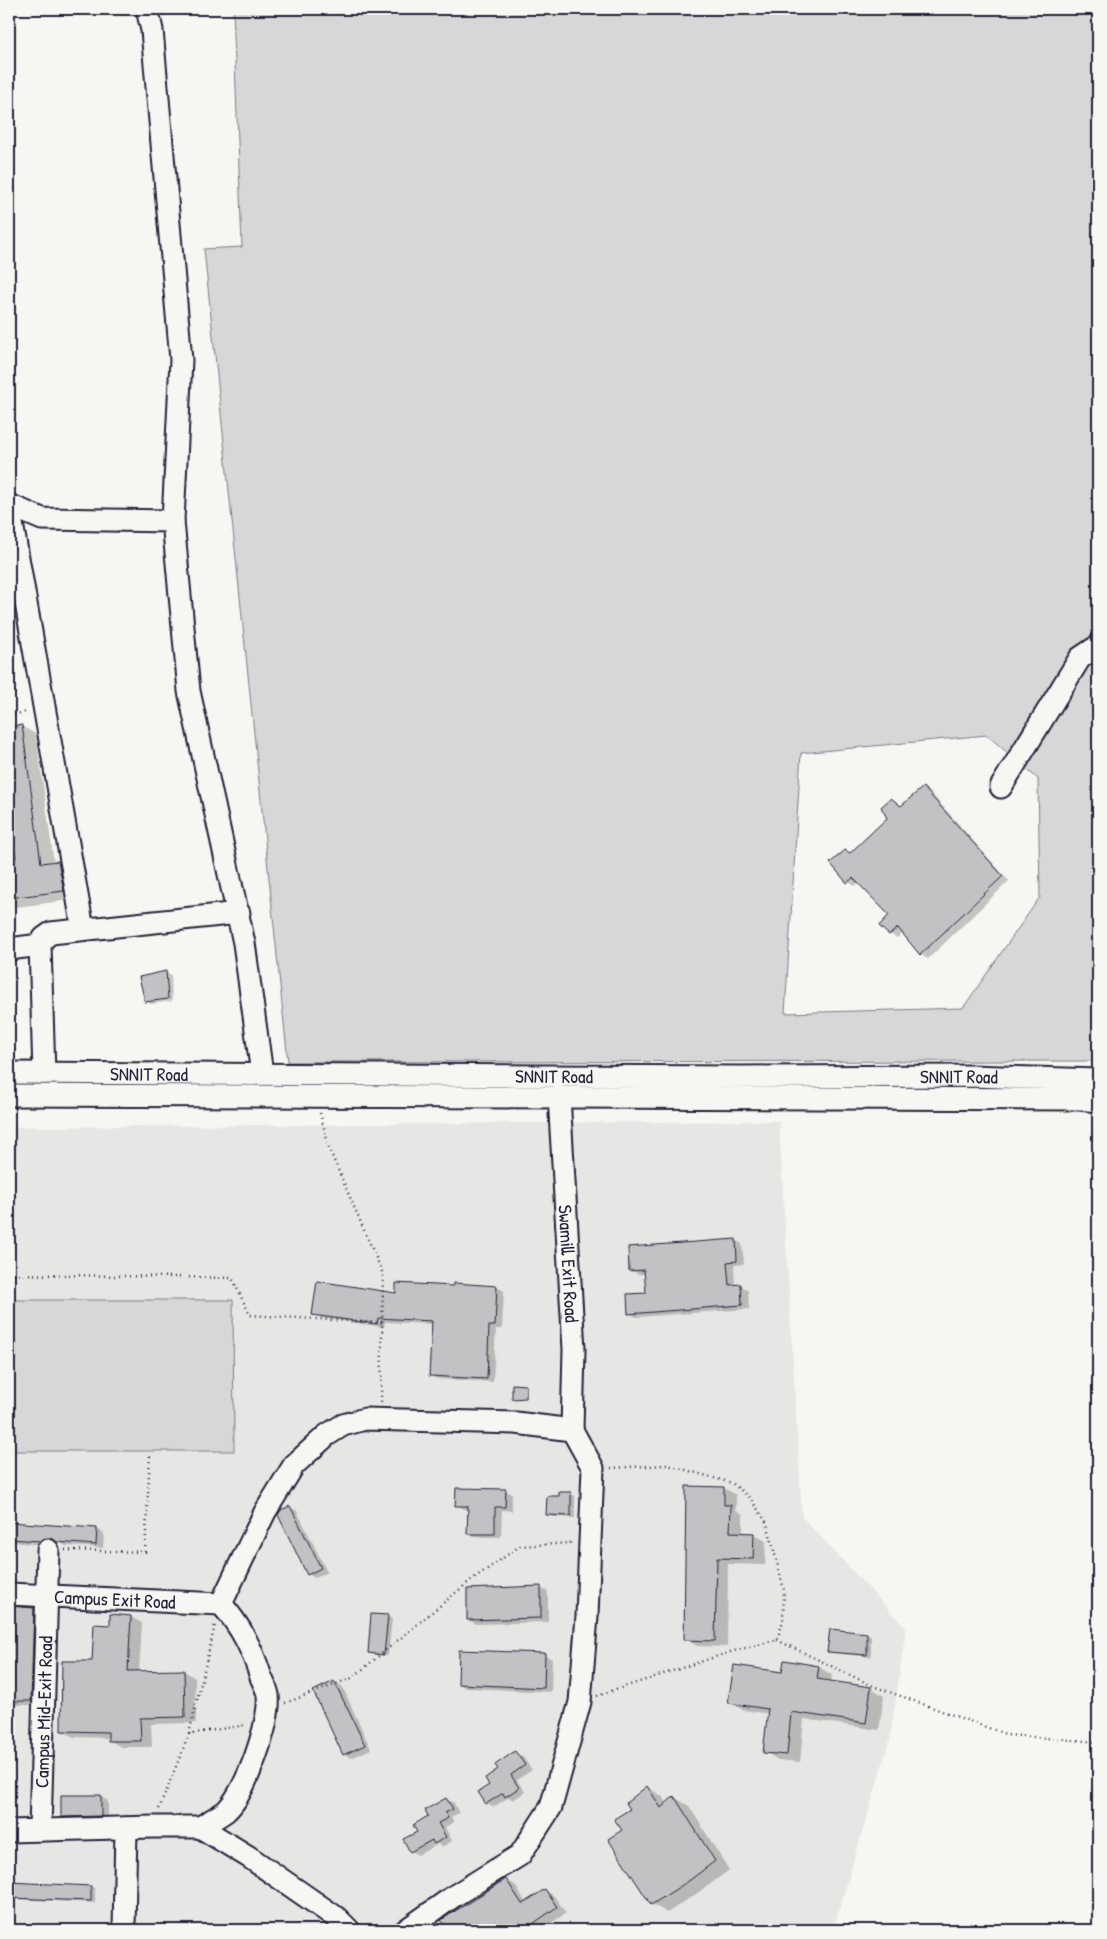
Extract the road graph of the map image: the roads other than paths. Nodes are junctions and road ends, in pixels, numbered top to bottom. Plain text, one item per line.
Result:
1 (147, 9) edge
2 (9, 506) edge
3 (173, 520) junction
4 (14, 562) edge
5 (1098, 646) edge
6 (1001, 787) dead end
7 (239, 913) junction
8 (83, 929) junction
9 (40, 946) junction
10 (9, 948) edge
11 (9, 1073) edge
12 (44, 1073) junction
13 (262, 1074) junction
14 (1098, 1080) edge
15 (485, 1086) junction
16 (515, 1086) junction
17 (9, 1094) edge
18 (559, 1096) junction
19 (1098, 1101) edge
20 (572, 1430) junction
21 (48, 1550) road end
22 (9, 1594) edge
23 (47, 1596) junction
24 (221, 1604) junction
25 (200, 1827) junction
26 (126, 1828) junction
27 (40, 1830) junction
28 (9, 1831) edge
29 (124, 1930) edge
30 (349, 1930) edge
31 (406, 1930) edge

1 - 3 street
2 - 3 street
2 - 4 street
3 - 7 street
4 - 8 street
5 - 6 street
7 - 8 street
7 - 13 street
8 - 9 street
9 - 10 street
9 - 12 street
11 - 12 street, SNNIT Road
12 - 13 street, SNNIT Road
13 - 15 street, SNNIT Road
14 - 16 street, SNNIT Road
15 - 16 street, SNNIT Road
15 - 17 street, SNNIT Road
16 - 18 street, SNNIT Road
18 - 19 street, SNNIT Road
18 - 20 street, Swamill Exit Road
20 - 24 street
20 - 31 street
21 - 23 street, Campus Mid-Exit Road
22 - 23 street, Campus Exit Road
23 - 24 street, Campus Exit Road
23 - 27 street, Campus Mid-Exit Road
24 - 25 street
25 - 26 street
25 - 30 street
26 - 27 street
26 - 29 street
27 - 28 street

